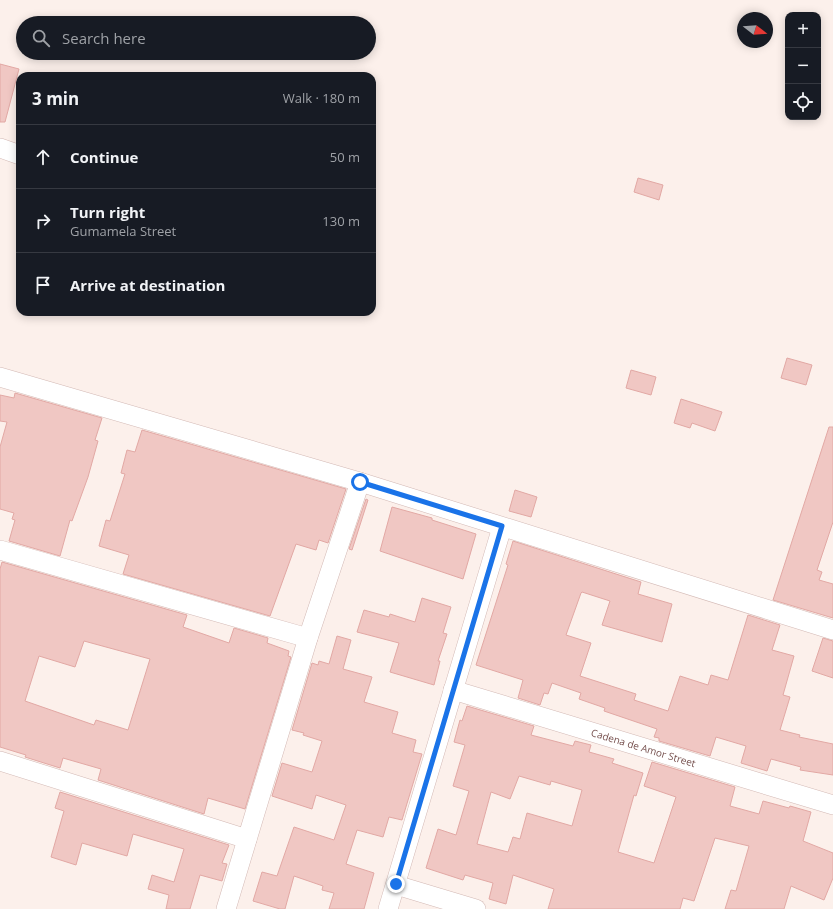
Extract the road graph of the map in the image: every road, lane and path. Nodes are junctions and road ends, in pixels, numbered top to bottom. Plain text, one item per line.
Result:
1 (0, 148) edge
2 (16, 154) edge
3 (0, 377) edge
4 (360, 482) junction
5 (502, 526) junction
6 (0, 550) edge
7 (833, 630) edge
8 (308, 638) junction
9 (453, 690) junction
10 (0, 761) edge
11 (833, 805) edge
12 (248, 839) junction
13 (396, 884) junction
14 (226, 909) edge
15 (388, 909) edge
16 (476, 909) edge

1 - 2 street
3 - 4 street
4 - 5 street
4 - 8 street
5 - 7 street
5 - 9 street
6 - 8 street
8 - 12 street
9 - 11 street, Cadena de Amor Street
9 - 13 street
10 - 12 street
12 - 14 street
13 - 15 street
13 - 16 street

